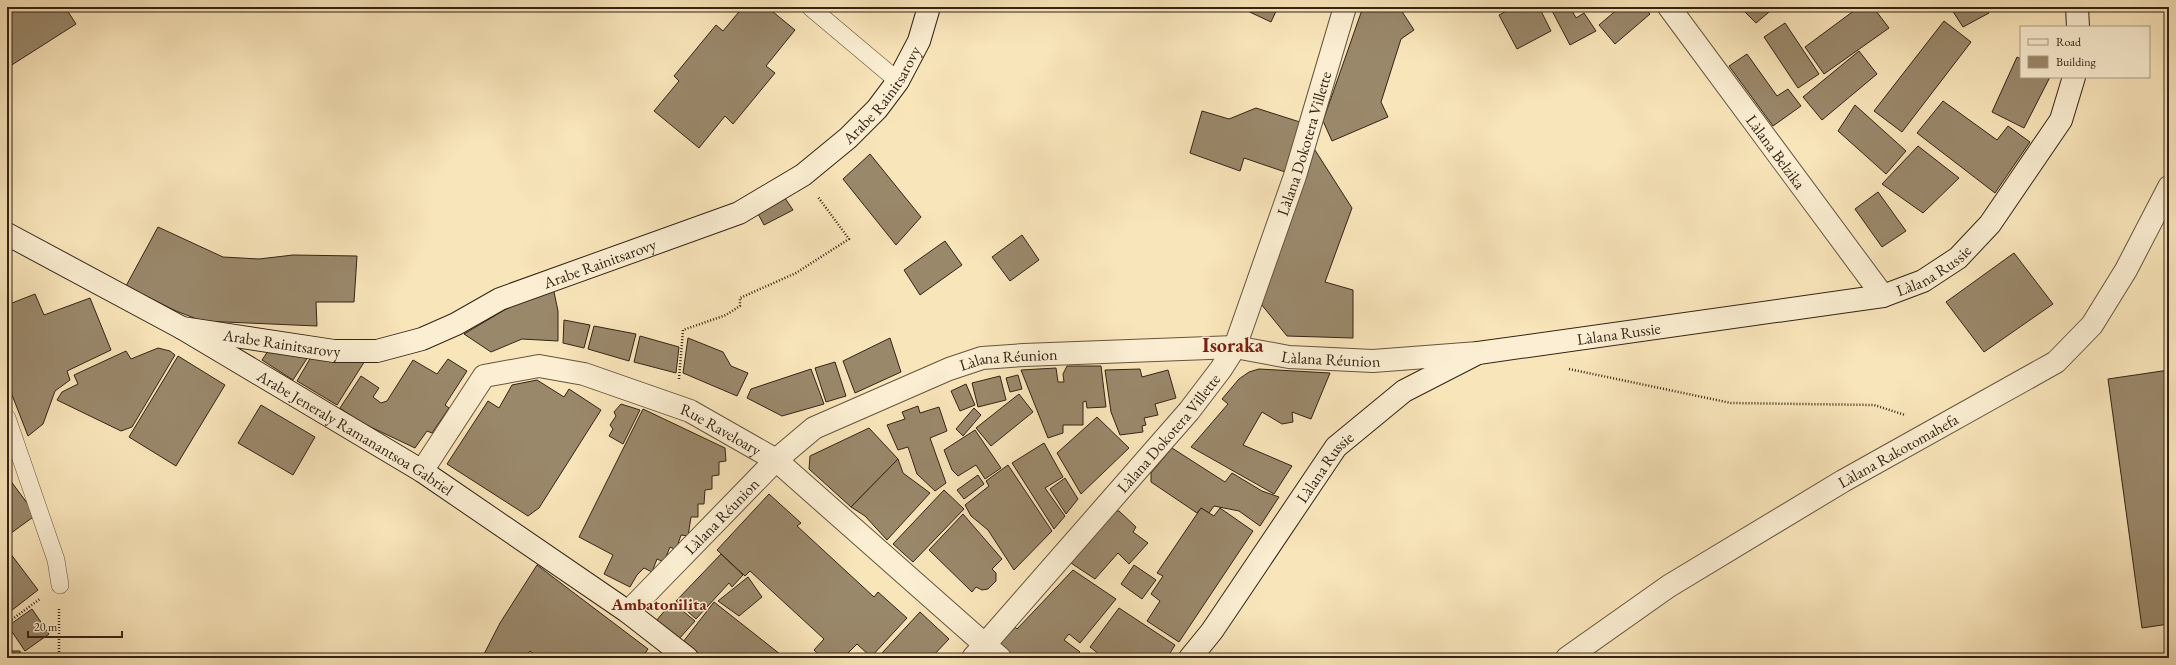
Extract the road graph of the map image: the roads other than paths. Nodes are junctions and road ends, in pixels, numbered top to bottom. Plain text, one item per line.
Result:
1 (810, 7) edge
2 (929, 7) edge
3 (1345, 7) edge
4 (1669, 7) edge
5 (2077, 7) edge
6 (2078, 26) edge
7 (2074, 78) edge
8 (898, 81) junction
9 (2169, 187) edge
10 (7, 234) edge
11 (1883, 296) junction
12 (182, 328) junction
13 (1234, 347) junction
14 (1478, 353) junction
15 (7, 418) edge
16 (776, 460) junction
17 (422, 471) junction
18 (60, 585) road end
19 (628, 612) junction
20 (986, 654) edge
21 (687, 658) edge
22 (1190, 658) edge
23 (1567, 658) edge

1 - 8 lane
2 - 8 street, Arabe Rainitsarovy
3 - 13 street, Làlana Dokotera Villette
4 - 11 street, Làlana Belzika
5 - 6 street
7 - 11 street, Làlana Russie
8 - 12 street, Arabe Rainitsarovy
9 - 23 street, Làlana Rakotomahefa
10 - 12 street, Arabe Jeneraly Ramanantsoa Gabriel
11 - 14 street, Làlana Russie
12 - 17 street, Arabe Jeneraly Ramanantsoa Gabriel
13 - 14 street, Làlana Réunion
13 - 16 street, Làlana Réunion
13 - 20 street, Làlana Dokotera Villette
14 - 22 street, Làlana Russie
15 - 18 lane
16 - 17 street, Rue Raveloary
16 - 19 street, Làlana Réunion
16 - 20 street, Rue Raveloary
17 - 19 street, Arabe Jeneraly Ramanantsoa Gabriel
19 - 21 street, Arabe Jeneraly Ramanantsoa Gabriel

